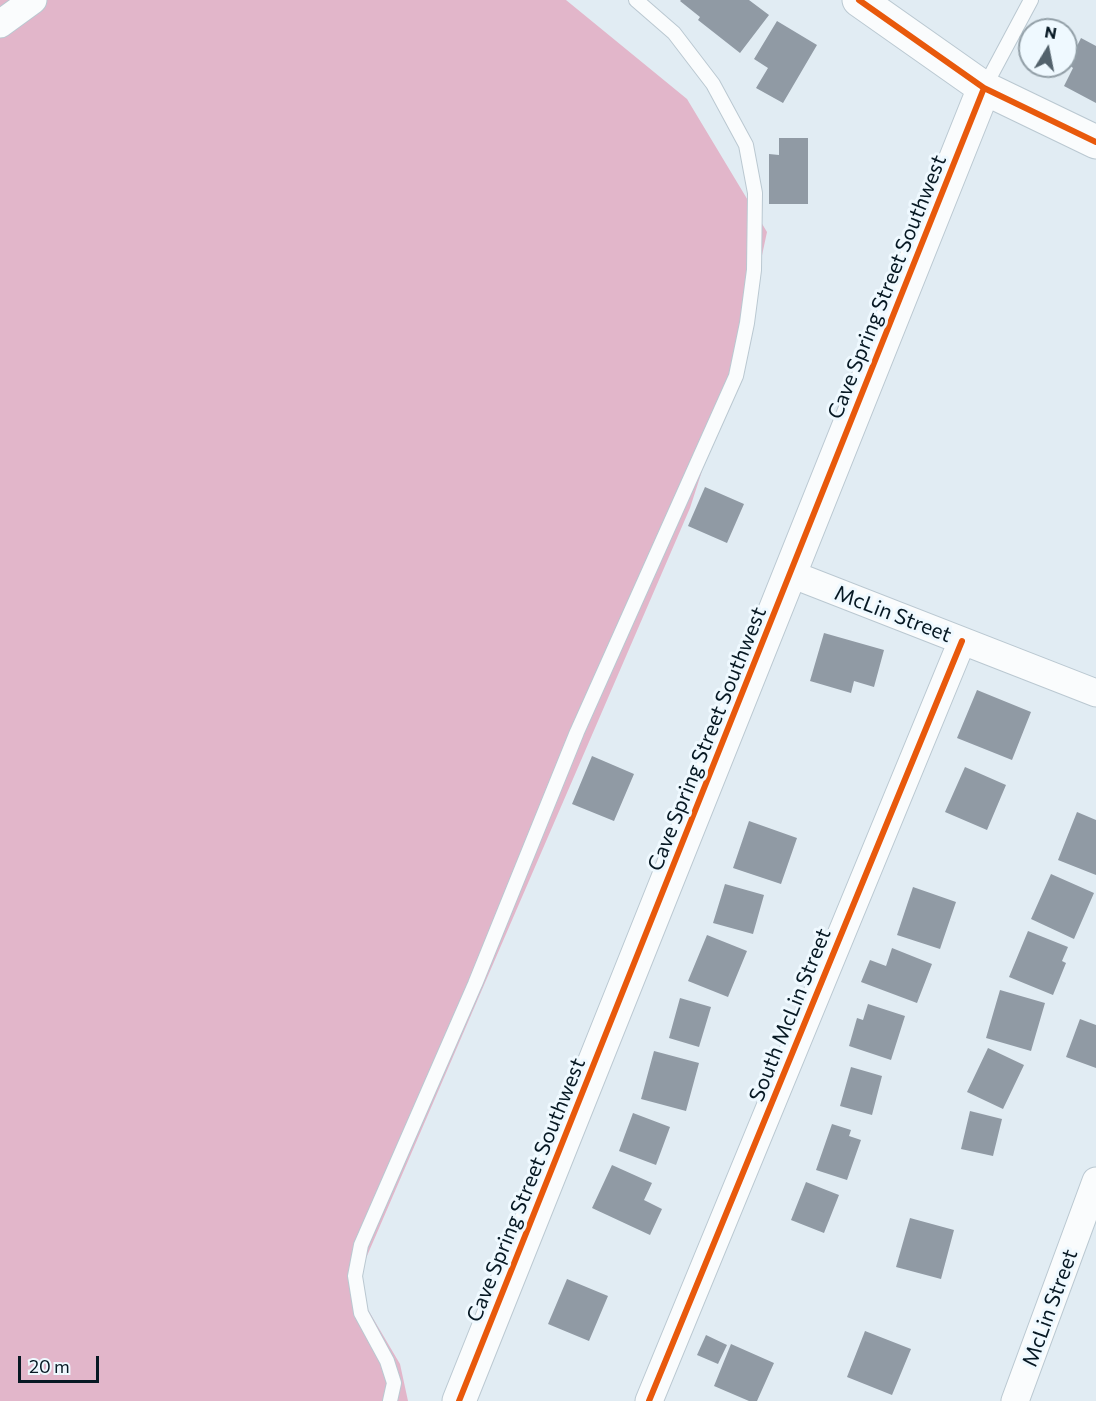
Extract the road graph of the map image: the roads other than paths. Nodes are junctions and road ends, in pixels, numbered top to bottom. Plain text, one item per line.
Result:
1 (33, 0) edge
2 (636, 0) edge
3 (859, 0) edge
4 (1031, 0) edge
5 (0, 24) edge
6 (984, 88) junction
7 (1096, 142) edge
8 (791, 574) junction
9 (962, 641) junction
10 (1096, 693) edge
11 (1096, 1181) edge
12 (390, 1401) edge
13 (459, 1401) edge
14 (649, 1401) edge
15 (1015, 1401) edge

1 - 5 street
2 - 12 lane
3 - 6 street
4 - 6 lane
6 - 7 street
6 - 8 street, Cave Spring Street Southwest
8 - 9 street, McLin Street
8 - 13 street, Cave Spring Street Southwest
9 - 10 street, McLin Street
9 - 14 street, South McLin Street
11 - 15 street, McLin Street

